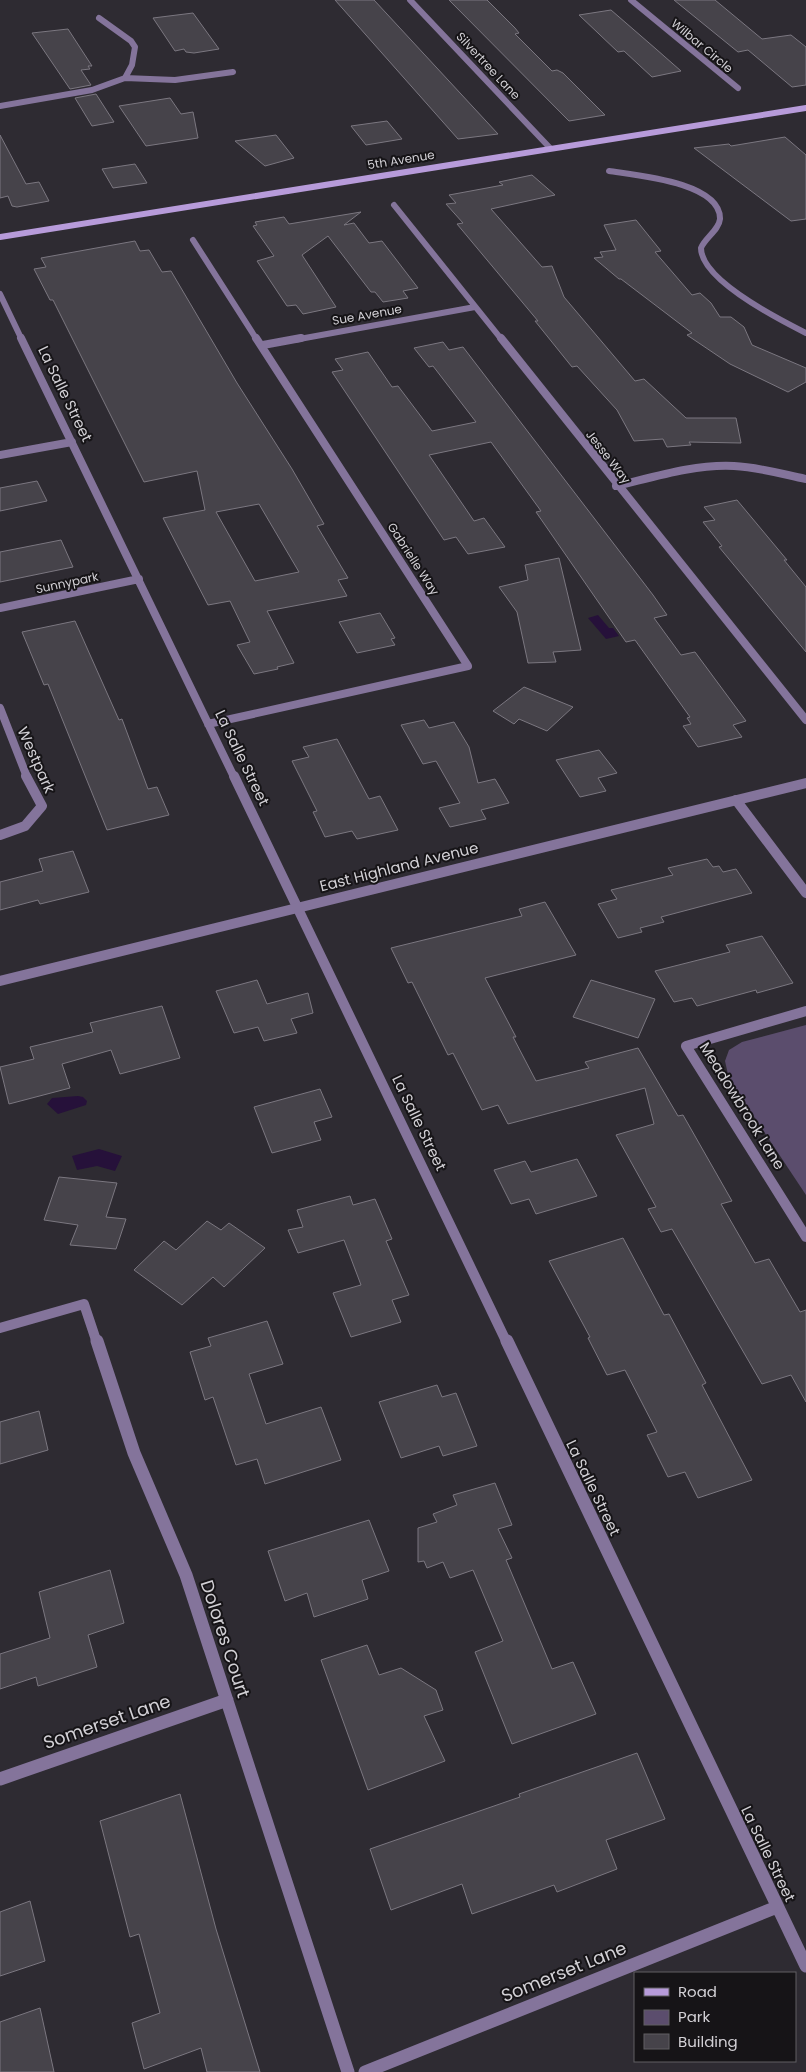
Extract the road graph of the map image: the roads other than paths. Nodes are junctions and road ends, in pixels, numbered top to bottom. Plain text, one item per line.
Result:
1 (410, 0) edge
2 (631, 0) edge
3 (99, 18) dead end
4 (233, 72) dead end
5 (125, 78) junction
6 (738, 88) dead end
7 (0, 106) edge
8 (806, 108) edge
9 (550, 148) junction
10 (608, 171) dead end
11 (394, 206) dead end
12 (0, 237) edge
13 (193, 240) dead end
14 (0, 294) edge
15 (475, 308) junction
16 (806, 333) edge
17 (262, 345) junction
18 (72, 442) junction
19 (0, 456) edge
20 (806, 479) edge
21 (616, 486) junction
22 (139, 579) junction
23 (0, 608) edge
24 (0, 708) edge
25 (806, 720) edge
26 (208, 724) junction
27 (806, 783) edge
28 (736, 800) junction
29 (0, 835) edge
30 (806, 893) edge
31 (299, 908) junction
32 (0, 981) edge
33 (806, 1012) edge
34 (806, 1237) edge
35 (0, 1328) edge
36 (226, 1700) junction
37 (0, 1779) edge
38 (777, 1907) junction
39 (806, 1966) edge
40 (348, 2072) edge
41 (365, 2072) edge

1 - 9 street, Silvertree Lane
2 - 6 street, Wilbar Circle
3 - 5 street
4 - 5 street
5 - 7 street
8 - 9 main road, 5th Avenue
9 - 12 main road, 5th Avenue
10 - 16 street
11 - 15 street, Jesse Way
13 - 17 street, Gabrielle Way
14 - 18 street, La Salle Street
15 - 17 street, Sue Avenue
15 - 21 street, Jesse Way
17 - 26 street, Gabrielle Way
18 - 19 street
18 - 22 street, La Salle Street
20 - 21 street
21 - 25 street, Jesse Way
22 - 23 street, Sunnypark
22 - 26 street, La Salle Street
24 - 29 street, Westpark
26 - 31 street, La Salle Street
27 - 28 street, East Highland Avenue
28 - 30 street
28 - 31 street, East Highland Avenue
31 - 32 street, East Highland Avenue
31 - 38 street, La Salle Street
33 - 34 street, Meadowbrook Lane
35 - 36 street, Dolores Court
36 - 37 street, Somerset Lane
36 - 40 street, Dolores Court
38 - 39 street, La Salle Street
38 - 41 street, Somerset Lane

